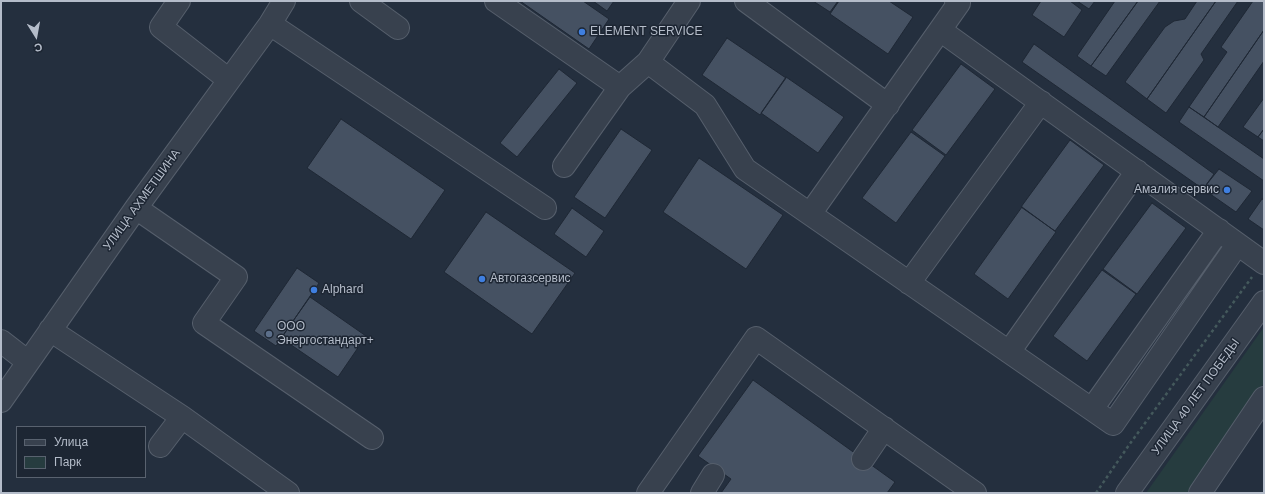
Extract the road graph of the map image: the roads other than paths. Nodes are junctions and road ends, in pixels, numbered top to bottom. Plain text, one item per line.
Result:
1 (179, 1) edge
2 (284, 1) edge
3 (361, 1) edge
4 (496, 1) edge
5 (689, 1) edge
6 (746, 1) edge
7 (956, 1) edge
8 (270, 24) junction
9 (398, 28) dead end
10 (940, 30) junction
11 (648, 62) junction
12 (229, 80) junction
13 (620, 87) junction
14 (1041, 102) junction
15 (888, 105) junction
16 (564, 166) dead end
17 (1137, 171) junction
18 (136, 208) junction
19 (545, 208) dead end
20 (810, 214) junction
21 (1219, 230) junction
22 (1238, 245) junction
23 (1263, 263) edge
24 (909, 283) junction
25 (1264, 302) edge
26 (50, 330) junction
27 (1, 341) edge
28 (1009, 352) junction
29 (28, 362) junction
30 (1264, 398) edge
31 (1, 401) edge
32 (1092, 409) junction
33 (182, 417) junction
34 (884, 428) junction
35 (372, 438) dead end
36 (160, 446) dead end
37 (863, 459) dead end
38 (288, 493) edge
39 (648, 493) edge
40 (975, 493) edge
41 (1127, 493) edge
42 (1200, 493) edge

1 - 12 street
2 - 8 street, УЛИЦА АХМЕТШИНА
3 - 9 street
4 - 13 street
5 - 11 street
6 - 15 street
7 - 10 street
8 - 12 street, УЛИЦА АХМЕТШИНА
8 - 19 street
10 - 14 street
10 - 15 street
11 - 13 street
11 - 20 street
12 - 18 street, УЛИЦА АХМЕТШИНА
13 - 16 street
14 - 17 street
14 - 24 street
15 - 20 street
17 - 21 street
17 - 28 street
18 - 26 street, УЛИЦА АХМЕТШИНА
18 - 35 street
20 - 24 street
21 - 22 street
21 - 32 street
22 - 23 street
22 - 32 street
24 - 28 street
25 - 41 street, УЛИЦА 40 ЛЕТ ПОБЕДЫ
26 - 29 street, УЛИЦА АХМЕТШИНА
26 - 33 street
27 - 29 street
28 - 32 street
29 - 31 street, УЛИЦА АХМЕТШИНА
30 - 42 street
33 - 36 street
33 - 38 street
34 - 37 street
34 - 39 street
34 - 40 street

